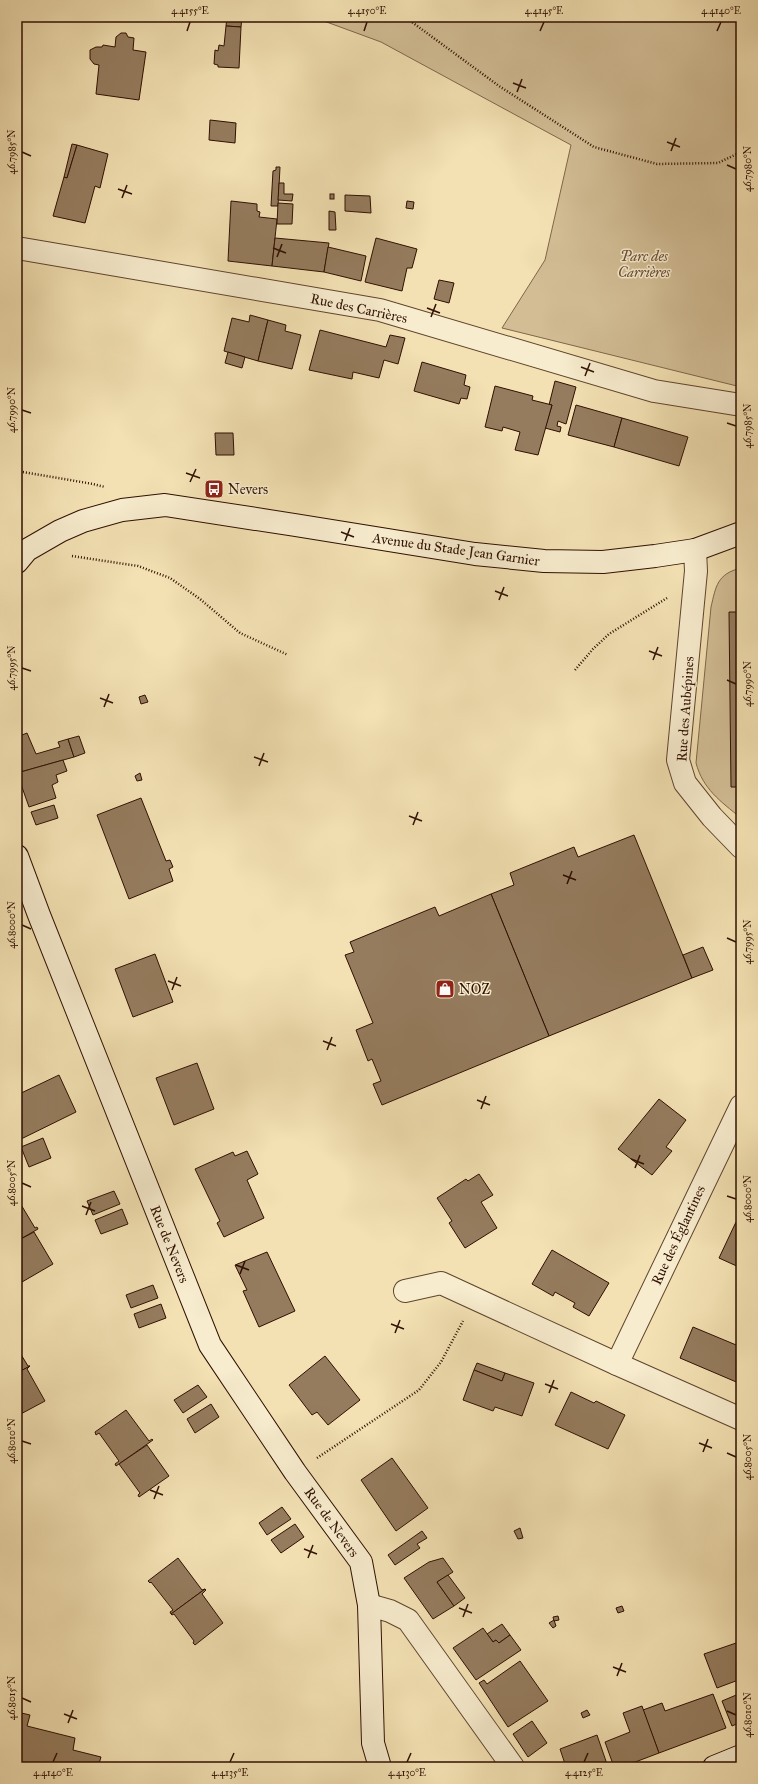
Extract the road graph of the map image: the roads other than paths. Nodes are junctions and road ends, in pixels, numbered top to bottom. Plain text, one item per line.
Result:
1 (17, 248) edge
2 (741, 405) edge
3 (741, 534) edge
4 (695, 550) junction
5 (20, 552) edge
6 (741, 847) edge
7 (17, 856) edge
8 (741, 1106) edge
9 (405, 1291) dead end
10 (617, 1364) junction
11 (741, 1419) edge
12 (369, 1605) junction
13 (741, 1756) edge
14 (380, 1767) edge
15 (513, 1767) edge
16 (714, 1767) edge

1 - 2 street, Rue des Carrières
3 - 4 street, Avenue du Stade Jean Garnier
4 - 5 street, Avenue du Stade Jean Garnier
4 - 6 street, Rue des Aubépines
7 - 12 street, Rue de Nevers
8 - 10 street, Rue des Églantines
9 - 10 street
10 - 11 street
12 - 14 street, Rue de Nevers
12 - 15 street
13 - 16 street

